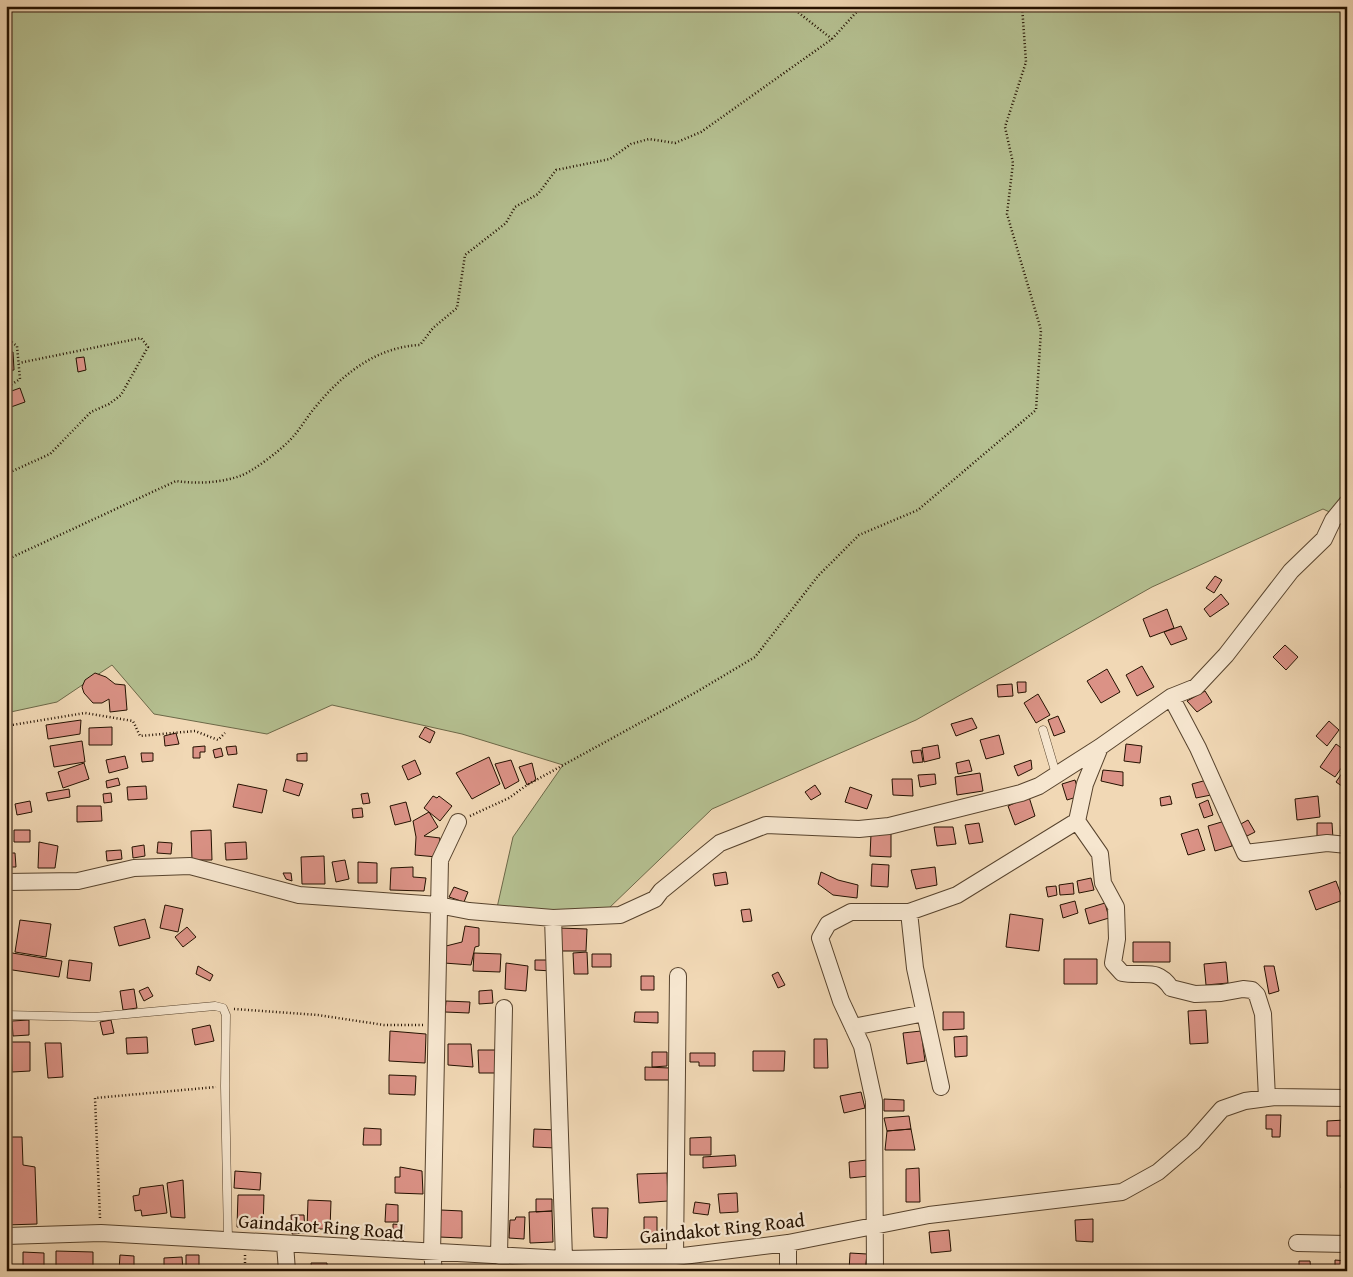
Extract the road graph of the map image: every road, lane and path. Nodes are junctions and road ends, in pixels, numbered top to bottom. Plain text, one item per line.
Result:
1 (790, 6) edge
2 (862, 6) edge
3 (1022, 6) edge
4 (832, 39) junction
5 (6, 338) edge
6 (19, 363) junction
7 (6, 388) edge
8 (6, 474) edge
9 (1347, 503) edge
10 (1340, 524) edge
11 (6, 560) edge
12 (1171, 697) junction
13 (6, 726) edge
14 (1043, 730) dead end
15 (225, 733) dead end
16 (1100, 747) junction
17 (1056, 774) junction
18 (1077, 821) junction
19 (458, 822) joint
20 (1347, 845) edge
21 (6, 882) edge
22 (438, 905) junction
23 (909, 912) junction
24 (553, 918) junction
25 (678, 976) dead end
26 (223, 1008) junction
27 (504, 1008) dead end
28 (925, 1013) junction
29 (6, 1015) edge
30 (436, 1026) junction
31 (853, 1027) junction
32 (225, 1086) junction
33 (941, 1087) dead end
34 (1267, 1098) junction
35 (1347, 1098) edge
36 (876, 1225) junction
37 (101, 1233) junction
38 (6, 1236) edge
39 (228, 1240) junction
40 (788, 1243) junction
41 (1297, 1243) dead end
42 (285, 1244) junction
43 (1347, 1244) edge
44 (432, 1253) junction
45 (500, 1256) junction
46 (564, 1259) junction
47 (679, 1261) edge
48 (287, 1271) edge
49 (434, 1271) edge
50 (788, 1271) edge
51 (875, 1271) edge

1 - 4 path
2 - 4 path
3 - 19 path
4 - 11 path
5 - 6 path
6 - 7 path
6 - 8 path
9 - 10 street
10 - 12 street
12 - 16 street
12 - 20 street
13 - 15 path
14 - 17 lane
16 - 17 street
16 - 18 street
17 - 24 street
18 - 23 street
18 - 34 street
19 - 22 street
21 - 22 street
22 - 24 street
22 - 30 street
23 - 28 street
23 - 31 street
24 - 46 street
25 - 47 street
26 - 29 lane
26 - 30 path
26 - 32 lane
27 - 45 street
28 - 31 street
28 - 33 street
30 - 44 street
31 - 36 street
32 - 37 path
32 - 39 lane
34 - 35 street, Gaindakot Ring Road
34 - 36 street, Gaindakot Ring Road
36 - 40 street, Gaindakot Ring Road
36 - 51 street
37 - 38 street, Gaindakot Ring Road
37 - 39 street, Gaindakot Ring Road
39 - 42 street, Gaindakot Ring Road
40 - 47 street, Gaindakot Ring Road
40 - 50 street
41 - 43 street
42 - 44 street, Gaindakot Ring Road
42 - 48 street
44 - 45 street, Gaindakot Ring Road
44 - 49 street
45 - 46 street, Gaindakot Ring Road
46 - 47 street, Gaindakot Ring Road

